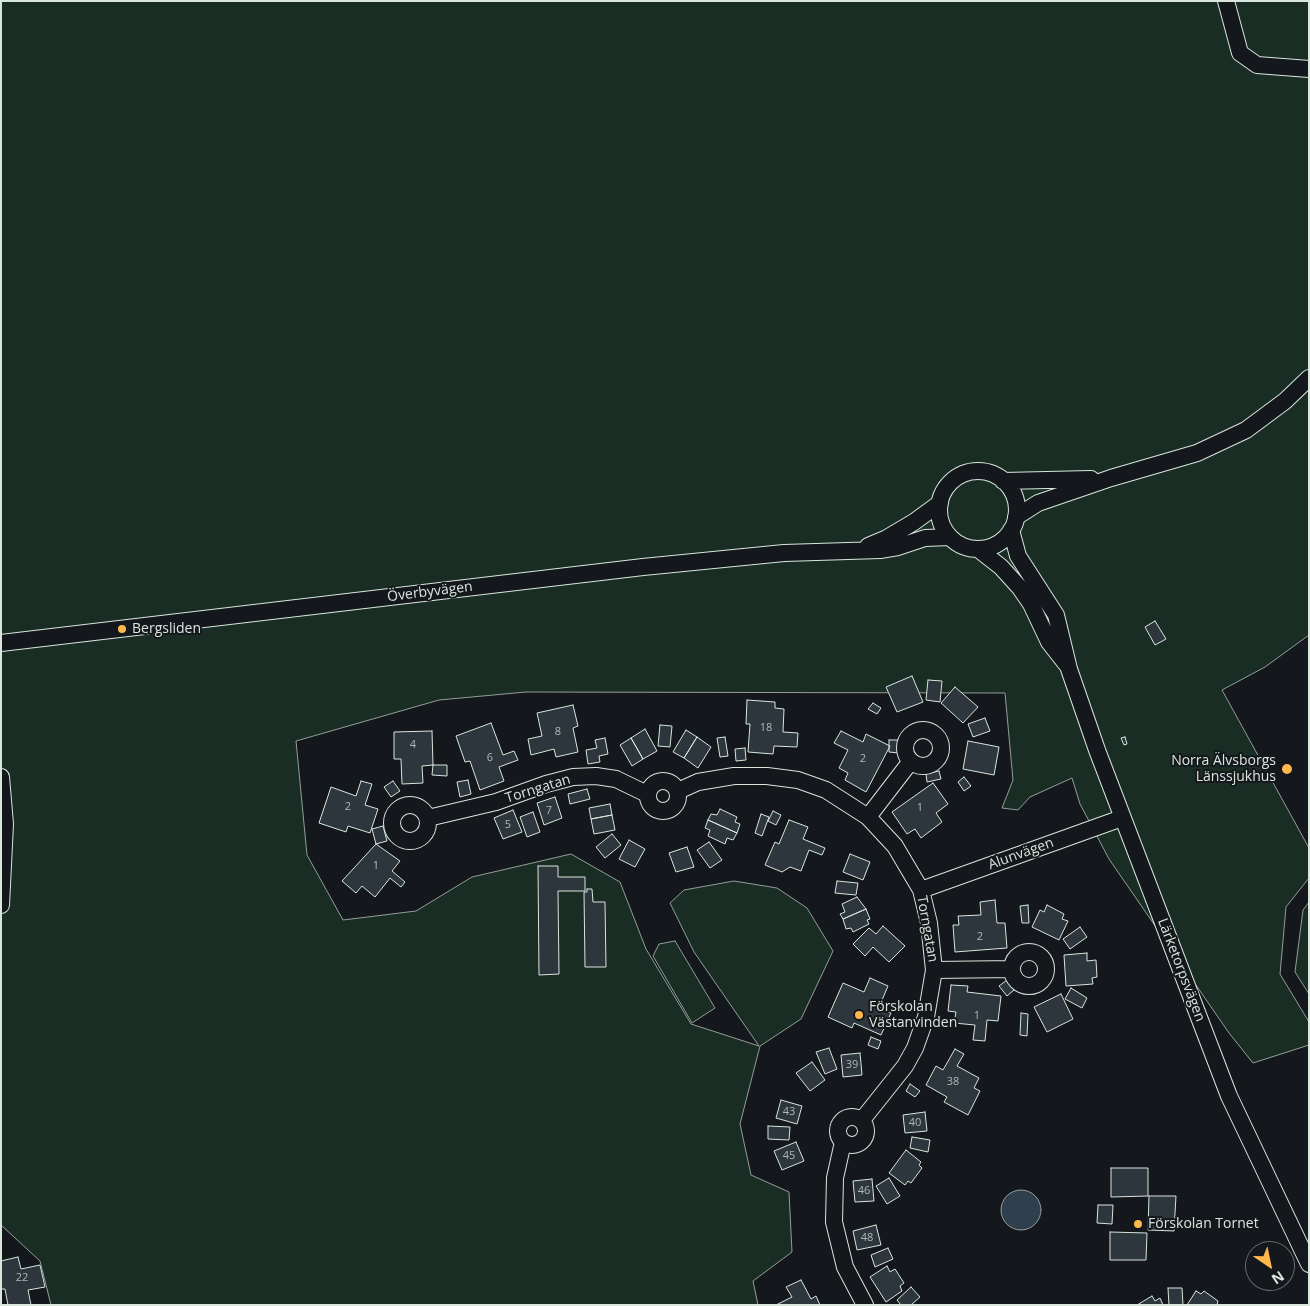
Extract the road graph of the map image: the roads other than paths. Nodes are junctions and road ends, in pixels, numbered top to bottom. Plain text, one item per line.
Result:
1 (1226, 1) edge
2 (1309, 69) edge
3 (1309, 378) edge
4 (1111, 478) junction
5 (1003, 481) junction
6 (940, 502) junction
7 (1013, 523) junction
8 (950, 537) junction
9 (978, 549) junction
10 (859, 550) junction
11 (1, 643) edge
12 (1070, 669) junction
13 (911, 761) dead end
14 (1, 776) edge
15 (678, 791) junction
16 (648, 794) junction
17 (868, 816) junction
18 (428, 818) dead end
19 (1122, 818) junction
20 (921, 890) junction
21 (1, 905) edge
22 (1012, 969) dead end
23 (934, 970) junction
24 (1309, 1264) edge
25 (865, 1305) edge

1 - 2 street
3 - 4 street
4 - 5 street
4 - 7 street
5 - 6 street
5 - 7 street
6 - 8 street
6 - 10 street, Överbyvägen
7 - 9 street
7 - 12 street
8 - 9 street
8 - 10 street, Överbyvägen
9 - 12 street
10 - 11 street, Överbyvägen
12 - 19 street, Lärketorpsvägen
13 - 17 street
14 - 21 street
15 - 16 street
15 - 16 street
15 - 17 street, Torngatan
16 - 18 street, Torngatan
17 - 20 street, Torngatan
19 - 20 street, Alunvägen
19 - 24 street, Lärketorpsvägen
20 - 23 street, Torngatan
22 - 23 street
23 - 25 street, Torngatan

